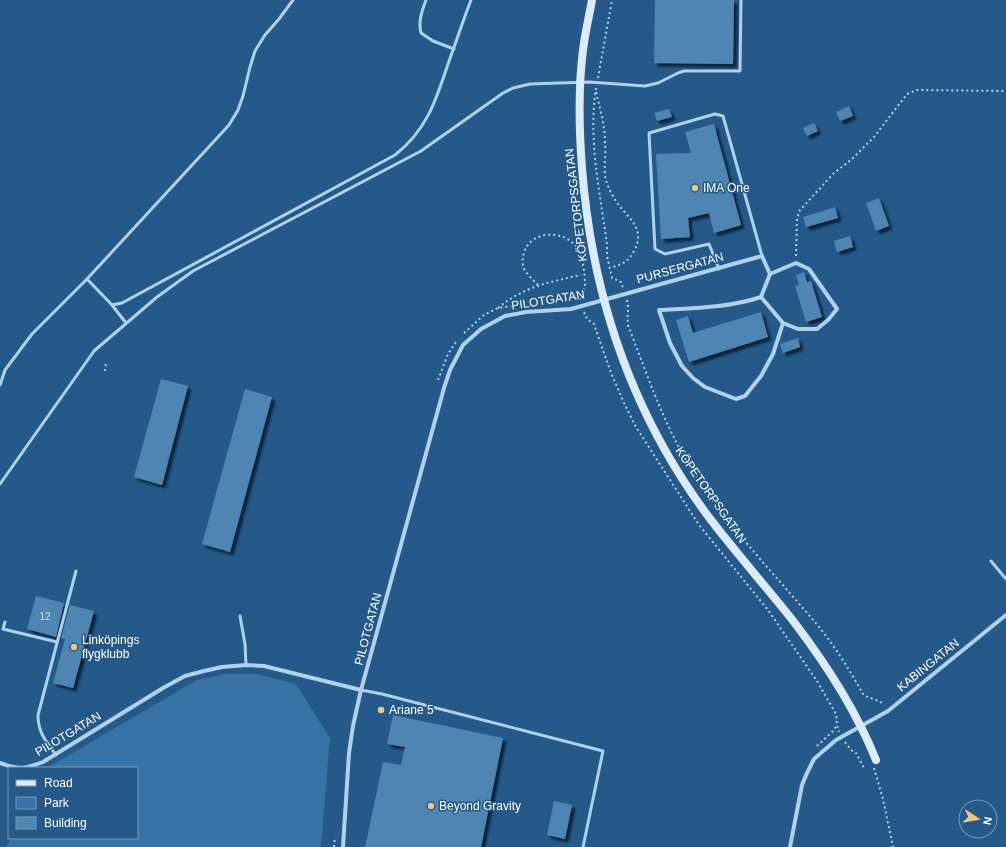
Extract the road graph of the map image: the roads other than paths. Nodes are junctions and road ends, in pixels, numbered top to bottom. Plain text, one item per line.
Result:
1 (293, 0) edge
2 (426, 0) edge
3 (471, 0) edge
4 (592, 0) edge
5 (741, 0) edge
6 (454, 49) junction
7 (580, 82) junction
8 (762, 256) junction
9 (719, 269) junction
10 (770, 274) junction
11 (87, 279) junction
12 (761, 297) junction
13 (604, 300) junction
14 (112, 305) junction
15 (126, 323) junction
16 (782, 323) junction
17 (0, 385) edge
18 (0, 484) edge
19 (991, 561) dead end
20 (76, 570) dead end
21 (1006, 578) edge
22 (1006, 615) edge
23 (240, 616) dead end
24 (5, 622) dead end
25 (57, 642) junction
26 (246, 665) junction
27 (361, 690) junction
28 (861, 727) junction
29 (56, 755) junction
30 (876, 760) road end
31 (0, 764) edge
32 (12, 767) edge
33 (30, 767) edge
34 (343, 847) edge
35 (583, 847) edge
36 (790, 847) edge

1 - 11 lane
2 - 6 lane
3 - 6 lane
4 - 7 street, KÖPETORPSGATAN
5 - 7 lane
6 - 14 lane
7 - 13 street, KÖPETORPSGATAN
7 - 15 lane
8 - 9 street, PURSERGATAN
8 - 9 lane
8 - 10 street
9 - 13 street, PURSERGATAN
10 - 12 street
10 - 16 street
11 - 14 lane
11 - 17 lane
12 - 16 street
12 - 16 street
13 - 27 street, PILOTGATAN
13 - 28 street, KÖPETORPSGATAN
14 - 15 lane
15 - 18 lane
19 - 21 lane
20 - 25 lane
22 - 28 street, KABINGATAN
23 - 26 lane
24 - 25 lane
25 - 29 lane
26 - 27 street, PILOTGATAN
26 - 29 street, PILOTGATAN
27 - 34 street
27 - 35 lane
28 - 30 street, KÖPETORPSGATAN
28 - 36 street, KABINGATAN
29 - 33 street, PILOTGATAN
31 - 32 street, PILOTGATAN

